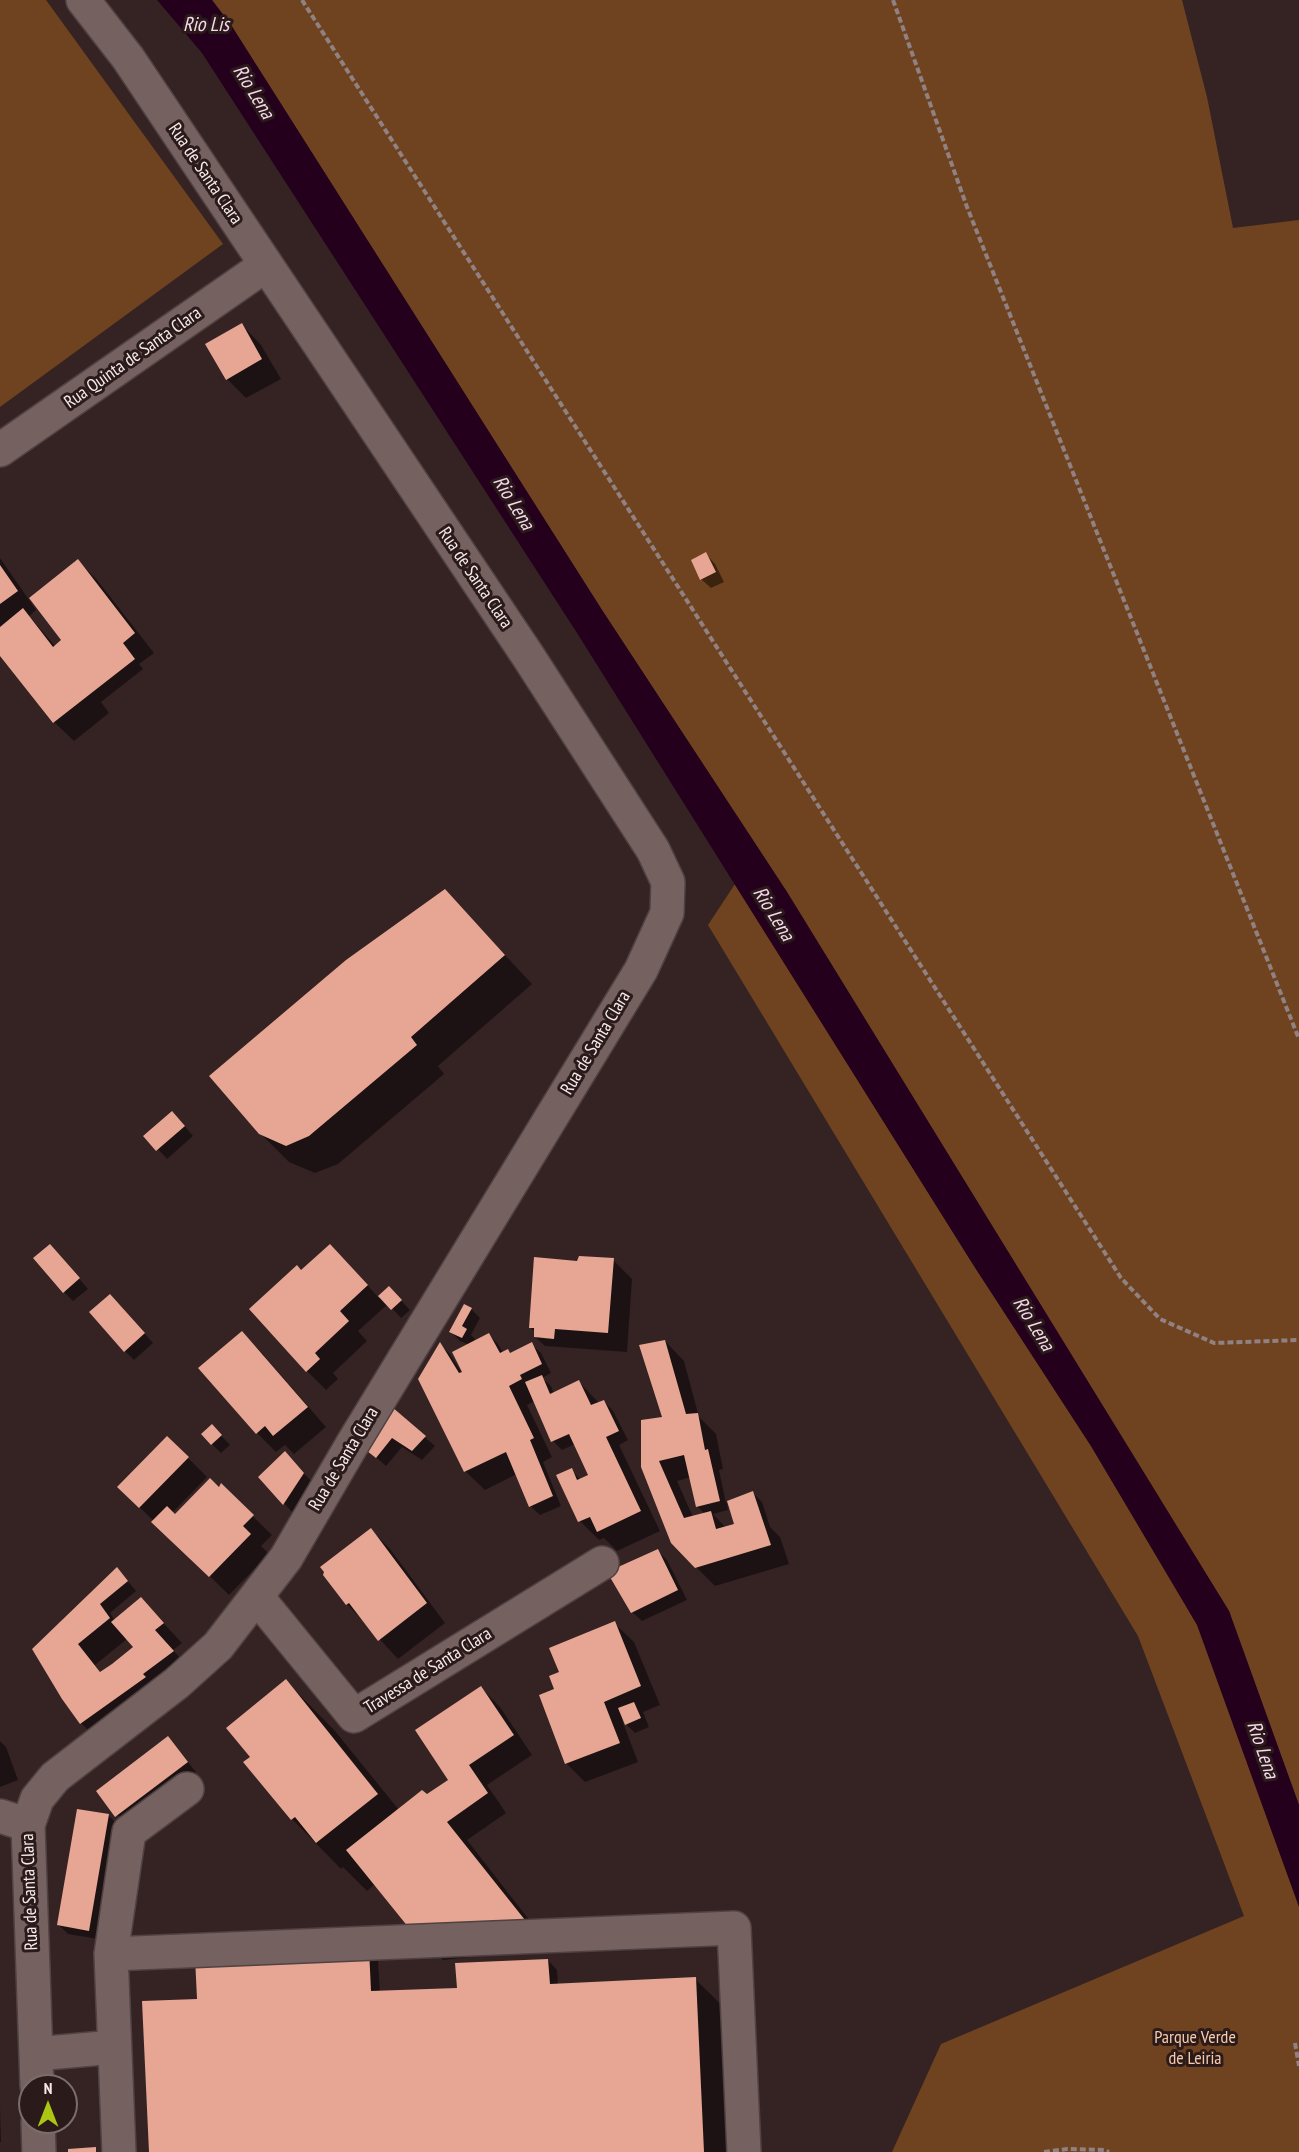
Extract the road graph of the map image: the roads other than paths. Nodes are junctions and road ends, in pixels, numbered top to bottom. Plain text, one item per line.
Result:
1 (83, 0) edge
2 (266, 265) junction
3 (0, 450) edge
4 (602, 1563) dead end
5 (257, 1597) junction
6 (187, 1789) dead end
7 (14, 1820) edge
8 (111, 1954) junction
9 (114, 2047) junction
10 (36, 2054) junction
11 (37, 2074) edge
12 (38, 2134) edge
13 (39, 2152) edge
14 (119, 2152) edge
15 (744, 2152) edge

1 - 2 street, Rua de Santa Clara
2 - 3 street, Rua Quinta de Santa Clara
2 - 5 street, Rua de Santa Clara
4 - 5 street, Travessa de Santa Clara
5 - 7 street, Rua de Santa Clara
6 - 8 street
7 - 10 street, Rua de Santa Clara
8 - 9 street
8 - 15 street
9 - 10 street
9 - 14 street
10 - 11 street, Rua de Santa Clara
12 - 13 street

